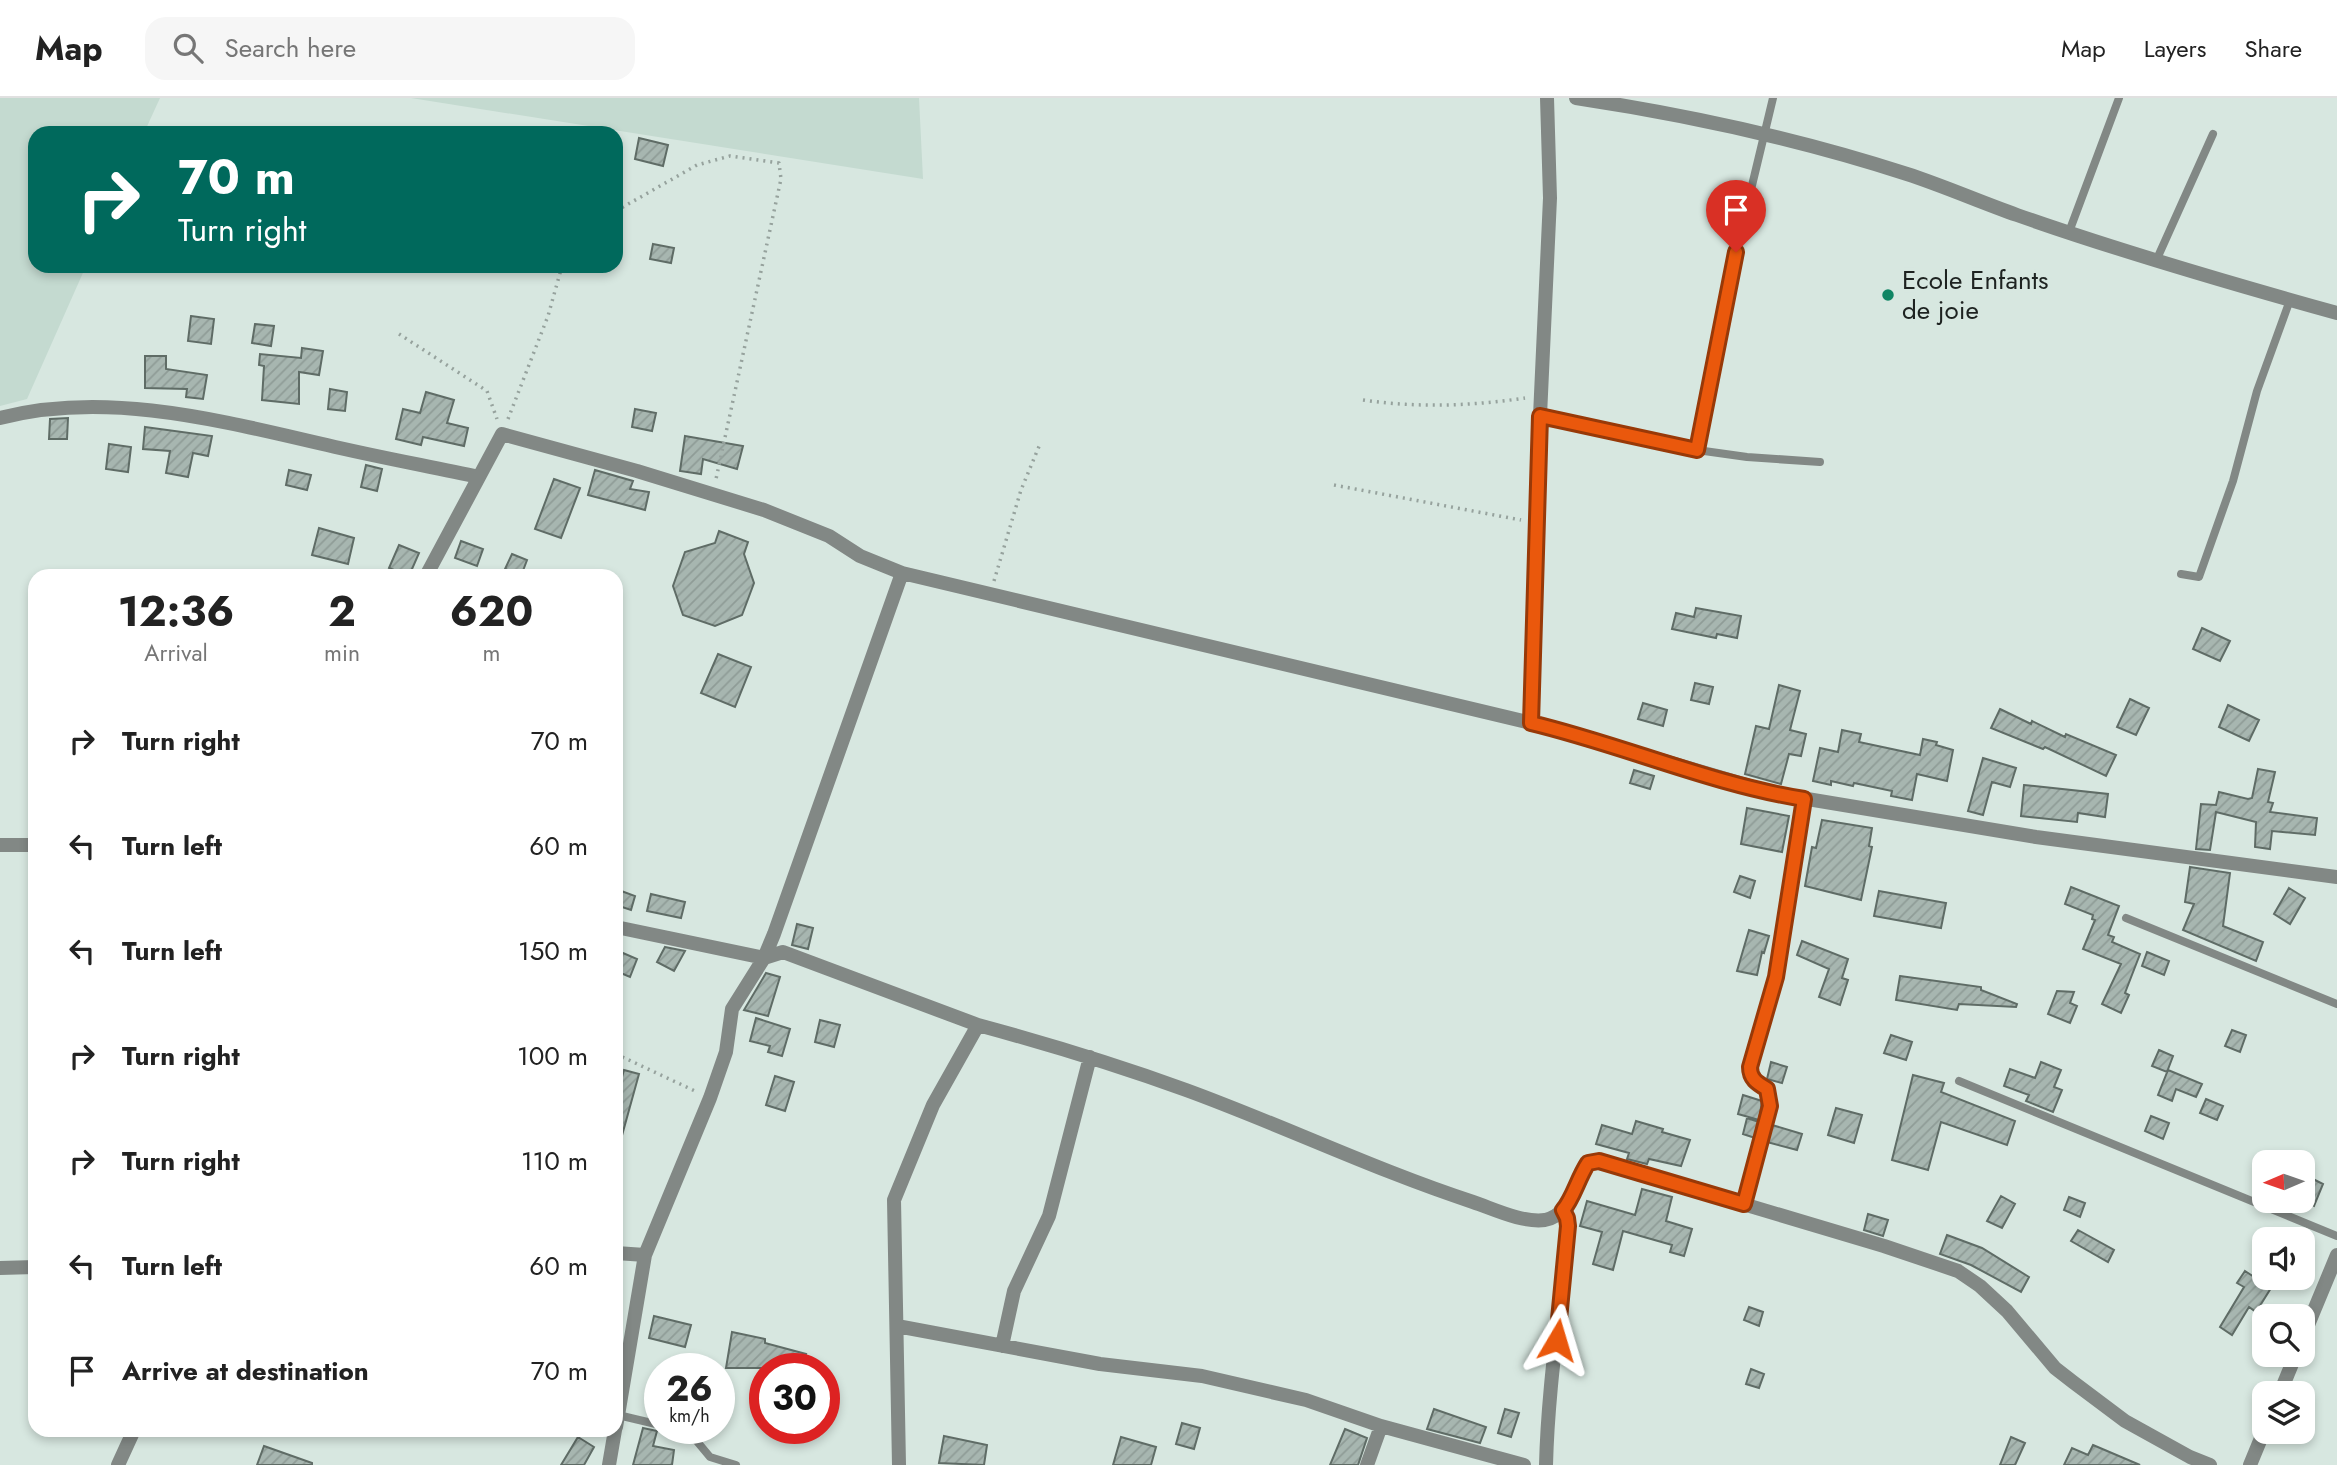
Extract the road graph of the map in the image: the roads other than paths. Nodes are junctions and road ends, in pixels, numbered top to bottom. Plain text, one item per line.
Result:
1 (1547, 98) edge
2 (1576, 98) edge
3 (1773, 98) edge
4 (2119, 98) edge
5 (1765, 134) junction
6 (2213, 134) dead end
7 (2069, 232) junction
8 (2156, 261) junction
9 (2290, 300) junction
10 (2337, 313) edge
11 (1540, 416) junction
12 (0, 418) edge
13 (1697, 450) junction
14 (1820, 462) dead end
15 (479, 477) junction
16 (430, 569) edge
17 (902, 573) junction
18 (2181, 574) dead end
19 (1531, 723) junction
20 (1804, 799) junction
21 (0, 845) edge
22 (28, 845) edge
23 (2337, 877) edge
24 (2126, 918) dead end
25 (623, 928) edge
26 (764, 958) junction
27 (2337, 1004) edge
28 (978, 1025) junction
29 (1090, 1057) junction
30 (1959, 1082) dead end
31 (1744, 1204) junction
32 (1563, 1210) junction
33 (2337, 1236) edge
34 (623, 1253) edge
35 (645, 1255) junction
36 (2337, 1255) edge
37 (28, 1267) edge
38 (0, 1268) edge
39 (2315, 1308) edge
40 (897, 1326) junction
41 (1002, 1346) junction
42 (623, 1383) edge
43 (623, 1424) edge
44 (644, 1425) edge
45 (1381, 1426) junction
46 (131, 1437) edge
47 (614, 1437) edge
48 (699, 1444) edge
49 (2259, 1444) edge
50 (118, 1465) edge
51 (609, 1465) edge
52 (736, 1465) edge
53 (899, 1465) edge
54 (1367, 1465) edge
55 (1524, 1465) edge
56 (1546, 1465) edge
57 (2210, 1465) edge
58 (2250, 1465) edge

1 - 11 street
2 - 5 street
3 - 5 lane
4 - 7 lane
5 - 7 street
5 - 13 lane
6 - 8 lane
7 - 8 street
8 - 9 street
9 - 10 street
9 - 18 lane
11 - 13 lane
11 - 19 street
12 - 15 street
13 - 14 lane
15 - 16 street
15 - 17 street
17 - 19 street
17 - 26 street
19 - 20 street
20 - 23 street
20 - 31 lane
21 - 22 street
24 - 27 lane
25 - 26 street
26 - 28 street
26 - 35 street
28 - 29 street
28 - 40 street
29 - 32 street
29 - 41 street
30 - 33 lane
31 - 32 street
31 - 57 street
32 - 56 street
34 - 35 street
35 - 42 street
36 - 39 street
37 - 38 street
40 - 41 street
40 - 53 street
41 - 45 street
43 - 44 lane
45 - 54 street
45 - 55 street
46 - 50 street
47 - 51 street
48 - 52 lane
49 - 58 street

